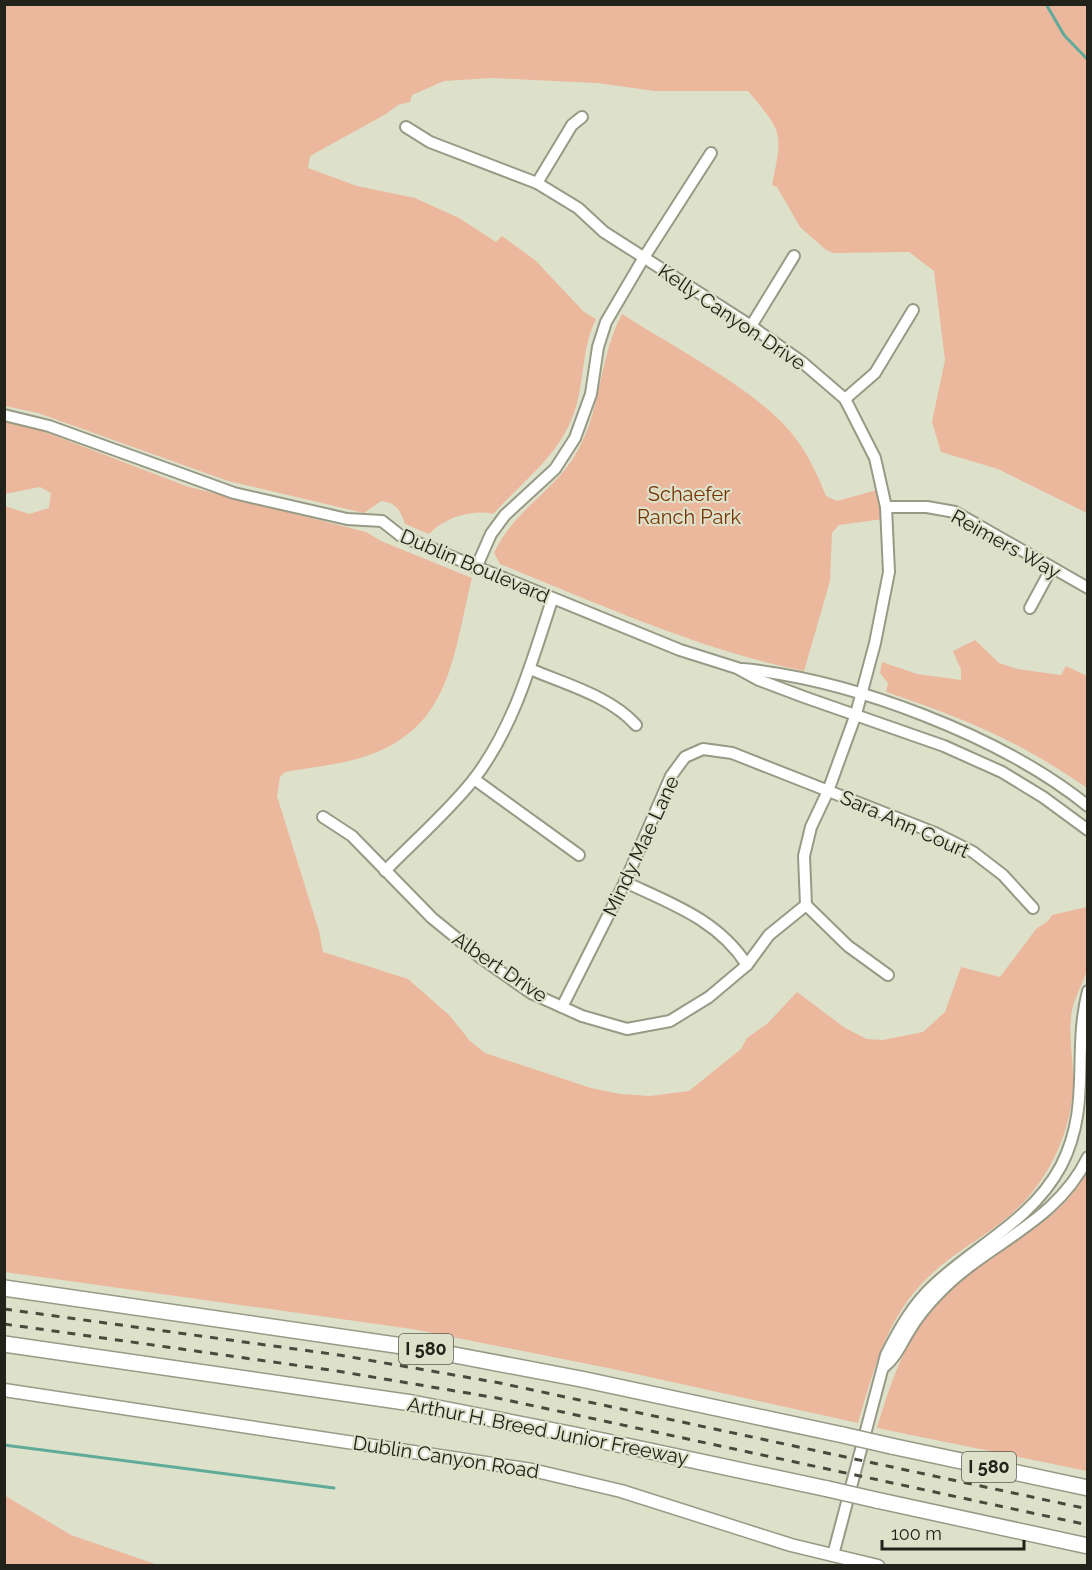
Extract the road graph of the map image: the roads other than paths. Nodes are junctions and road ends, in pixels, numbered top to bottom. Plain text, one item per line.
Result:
1 (582, 117) dead end
2 (406, 127) dead end
3 (711, 153) dead end
4 (537, 183) junction
5 (794, 256) dead end
6 (643, 259) junction
7 (913, 310) dead end
8 (751, 326) junction
9 (845, 399) junction
10 (4, 415) edge
11 (886, 507) junction
12 (476, 568) junction
13 (1051, 569) junction
14 (1088, 588) edge
15 (552, 600) junction
16 (1030, 608) dead end
17 (737, 668) junction
18 (530, 669) junction
19 (862, 695) junction
20 (856, 714) junction
21 (636, 725) dead end
22 (474, 779) junction
23 (828, 791) junction
24 (1088, 806) edge
25 (322, 817) dead end
26 (1088, 830) edge
27 (579, 855) dead end
28 (385, 871) junction
29 (625, 882) junction
30 (806, 905) junction
31 (1033, 908) dead end
32 (747, 965) junction
33 (888, 975) dead end
34 (1088, 992) edge
35 (562, 1007) junction
36 (1088, 1157) edge
37 (4, 1288) edge
38 (4, 1344) edge
39 (884, 1367) junction
40 (4, 1390) edge
41 (1088, 1488) edge
42 (1088, 1546) edge
43 (832, 1556) junction
44 (878, 1566) edge

1 - 4 street
2 - 4 street, Kelly Canyon Drive
3 - 6 street
4 - 6 street, Kelly Canyon Drive
5 - 8 street
6 - 8 street, Kelly Canyon Drive
6 - 12 street
7 - 9 street
8 - 9 street, Kelly Canyon Drive
9 - 11 street, Kelly Canyon Drive
10 - 12 street, Dublin Boulevard
11 - 13 street, Reimers Way
11 - 19 street, Kelly Canyon Drive
12 - 15 street, Dublin Boulevard
13 - 14 street, Reimers Way
13 - 16 street
15 - 17 street, Dublin Boulevard
15 - 18 street
17 - 19 street, Dublin Boulevard
17 - 20 street, Dublin Boulevard
18 - 21 street
18 - 22 street
19 - 20 street, Kelly Canyon Drive
19 - 24 street, Dublin Boulevard
20 - 23 street, Kelly Canyon Drive
20 - 26 street, Dublin Boulevard
22 - 27 street
22 - 28 street
23 - 29 street, Mindy Mae Lane
23 - 30 street, Kelly Canyon Drive
23 - 31 street, Sara Ann Court
25 - 28 street, Albert Drive
28 - 35 street, Albert Drive
29 - 32 street
29 - 35 street, Mindy Mae Lane
30 - 32 street, Albert Drive
30 - 33 street
32 - 35 street, Albert Drive
34 - 39 street
36 - 39 street
37 - 41 highway, I 580, bridge
38 - 42 highway, Arthur H. Breed Junior Freeway, bridge
39 - 43 street
40 - 43 main road, Dublin Canyon Road
43 - 44 main road, Dublin Canyon Road

